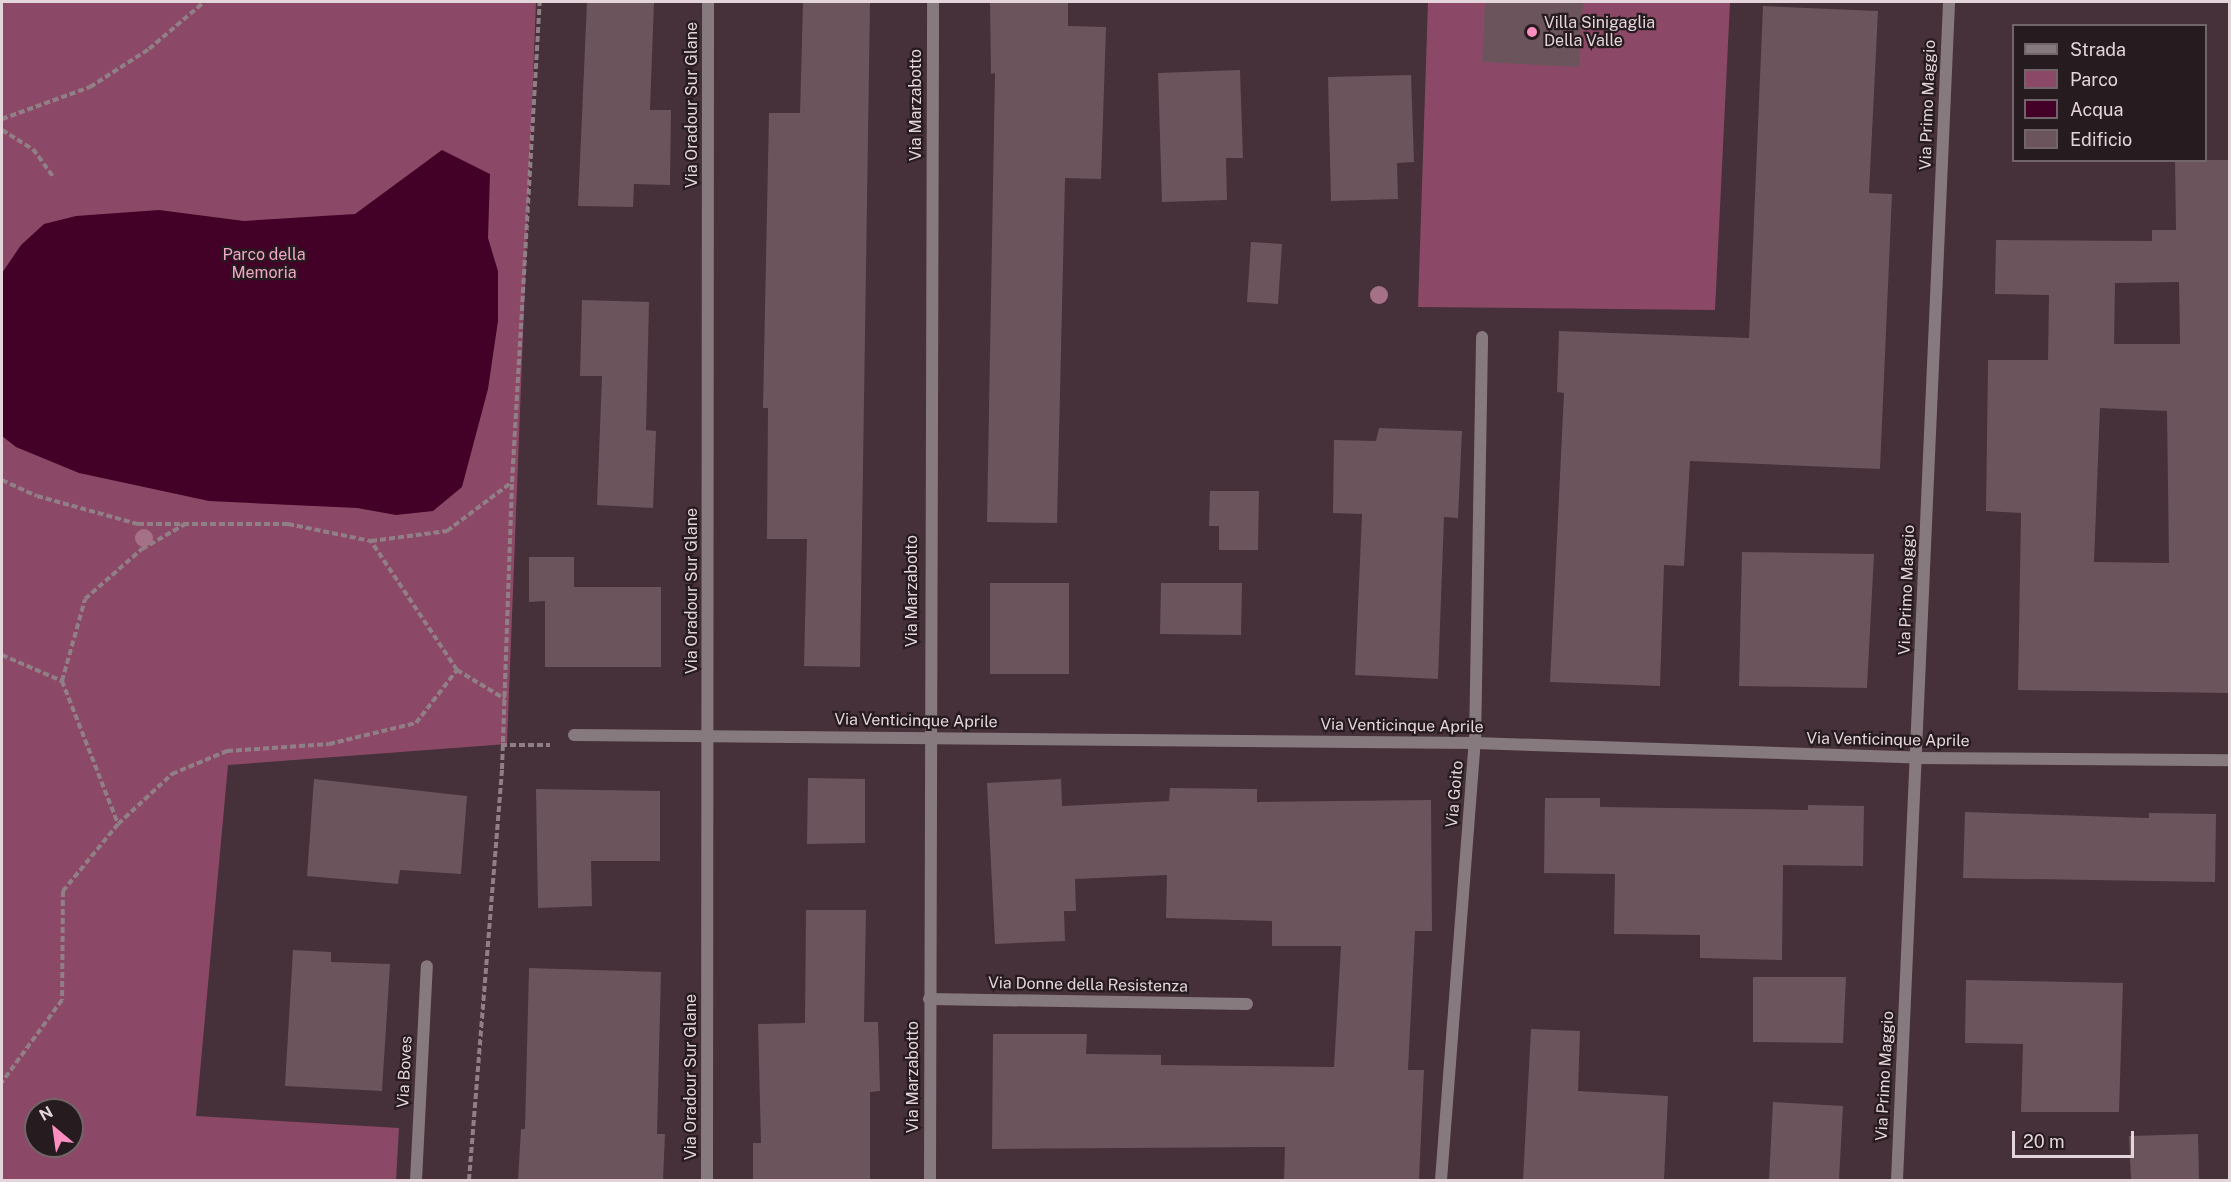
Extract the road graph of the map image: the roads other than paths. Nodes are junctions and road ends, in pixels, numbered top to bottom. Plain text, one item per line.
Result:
1 (708, 2) edge
2 (933, 2) edge
3 (1949, 2) edge
4 (1482, 337) dead end
5 (573, 735) road end
6 (708, 735) junction
7 (928, 737) junction
8 (1476, 743) junction
9 (1916, 758) junction
10 (2229, 760) edge
11 (427, 966) dead end
12 (929, 999) junction
13 (1247, 1004) dead end
14 (416, 1180) edge
15 (707, 1180) edge
16 (930, 1180) edge
17 (1441, 1180) edge
18 (1897, 1180) edge

1 - 6 street, Via Oradour Sur Glane
2 - 7 street, Via Marzabotto
3 - 9 street, Via Primo Maggio
4 - 8 street, Via Goito
5 - 6 street, Via Venticinque Aprile
6 - 7 street, Via Venticinque Aprile
6 - 15 street, Via Oradour Sur Glane
7 - 8 street, Via Venticinque Aprile
7 - 12 street, Via Marzabotto
8 - 9 street, Via Venticinque Aprile
8 - 17 street, Via Goito
9 - 10 street, Via Venticinque Aprile
9 - 18 street, Via Primo Maggio
11 - 14 street, Via Boves
12 - 13 street, Via Donne della Resistenza
12 - 16 street, Via Marzabotto

